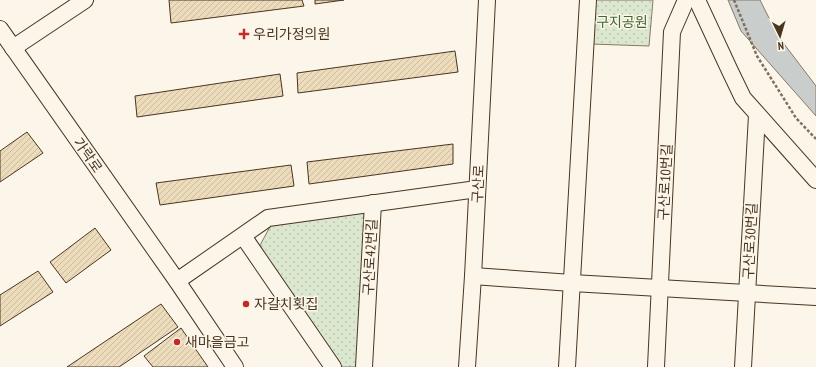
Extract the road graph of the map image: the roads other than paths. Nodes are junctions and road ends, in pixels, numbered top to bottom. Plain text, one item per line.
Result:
1 (85, 0) edge
2 (487, 0) edge
3 (588, 0) edge
4 (686, 0) edge
5 (698, 0) edge
6 (0, 29) edge
7 (13, 48) junction
8 (758, 115) junction
9 (816, 180) edge
10 (477, 189) junction
11 (373, 203) junction
12 (244, 236) junction
13 (473, 276) junction
14 (177, 281) junction
15 (572, 283) junction
16 (660, 288) junction
17 (747, 292) junction
18 (816, 297) edge
19 (235, 367) edge
20 (333, 367) edge
21 (364, 367) edge
22 (467, 367) edge
23 (567, 367) edge
24 (656, 367) edge
25 (743, 367) edge

1 - 7 street
2 - 10 street, 구산로
3 - 15 street
4 - 16 street, 구산로10번길
5 - 8 street
6 - 7 street, 가락로
7 - 14 street, 가락로
8 - 9 street
8 - 17 street, 구산로30번길
10 - 11 street, 구산로42번길
10 - 13 street, 구산로
11 - 12 street
11 - 21 street, 구산로42번길
12 - 14 street
12 - 20 street
13 - 15 street
13 - 22 street, 구산로
14 - 19 street, 가락로
15 - 16 street
15 - 23 street
16 - 17 street
16 - 24 street, 구산로10번길
17 - 18 street
17 - 25 street, 구산로30번길

